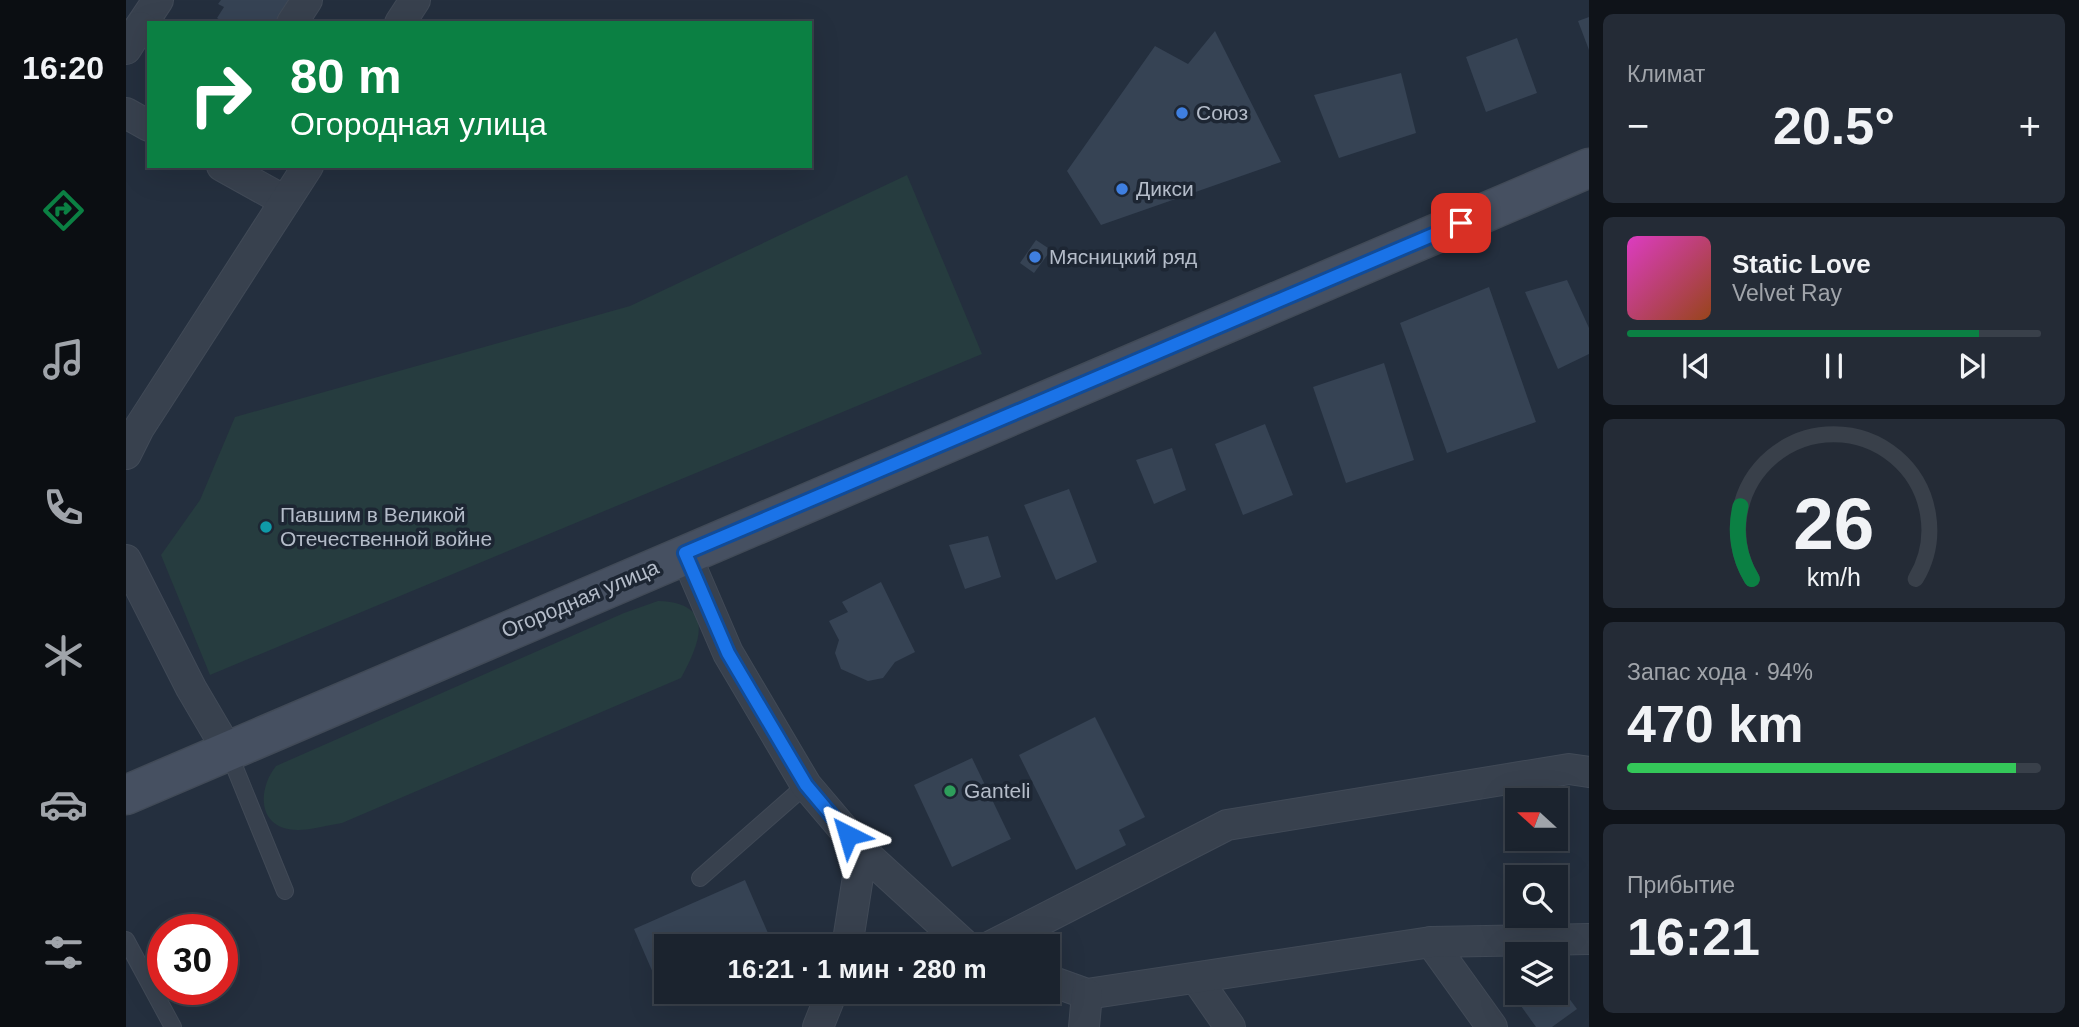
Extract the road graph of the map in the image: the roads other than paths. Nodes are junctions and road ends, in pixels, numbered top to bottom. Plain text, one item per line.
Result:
1 (158, 0) edge
2 (307, 0) edge
3 (415, 0) edge
4 (293, 21) edge
5 (401, 21) edge
6 (138, 36) edge
7 (126, 113) edge
8 (147, 125) edge
9 (226, 168) edge
10 (307, 168) edge
11 (1589, 168) edge
12 (285, 201) junction
13 (126, 454) edge
14 (685, 553) junction
15 (126, 560) edge
16 (228, 751) junction
17 (1589, 772) edge
18 (806, 785) junction
19 (126, 795) edge
20 (862, 851) junction
21 (700, 878) dead end
22 (285, 891) dead end
23 (849, 934) edge
24 (953, 934) edge
25 (1014, 934) edge
26 (1589, 939) edge
27 (126, 940) edge
28 (1431, 942) junction
29 (1196, 978) junction
30 (1060, 984) edge
31 (1087, 994) junction
32 (827, 1004) edge
33 (173, 1027) edge
34 (818, 1027) edge
35 (1084, 1027) edge
36 (1230, 1027) edge
37 (1492, 1027) edge

1 - 6 street
2 - 4 street
3 - 5 street
7 - 8 street
9 - 12 street
10 - 12 street
11 - 14 main road, Огородная улица
12 - 13 street
14 - 16 main road, Огородная улица
14 - 18 street
15 - 16 street
16 - 19 main road, Огородная улица
16 - 22 lane
17 - 25 street
18 - 20 street
18 - 21 lane
20 - 23 street
20 - 24 street
26 - 28 street
27 - 33 lane
28 - 29 street
28 - 37 street
29 - 31 street
29 - 36 street
30 - 31 street
31 - 35 street
32 - 34 street

